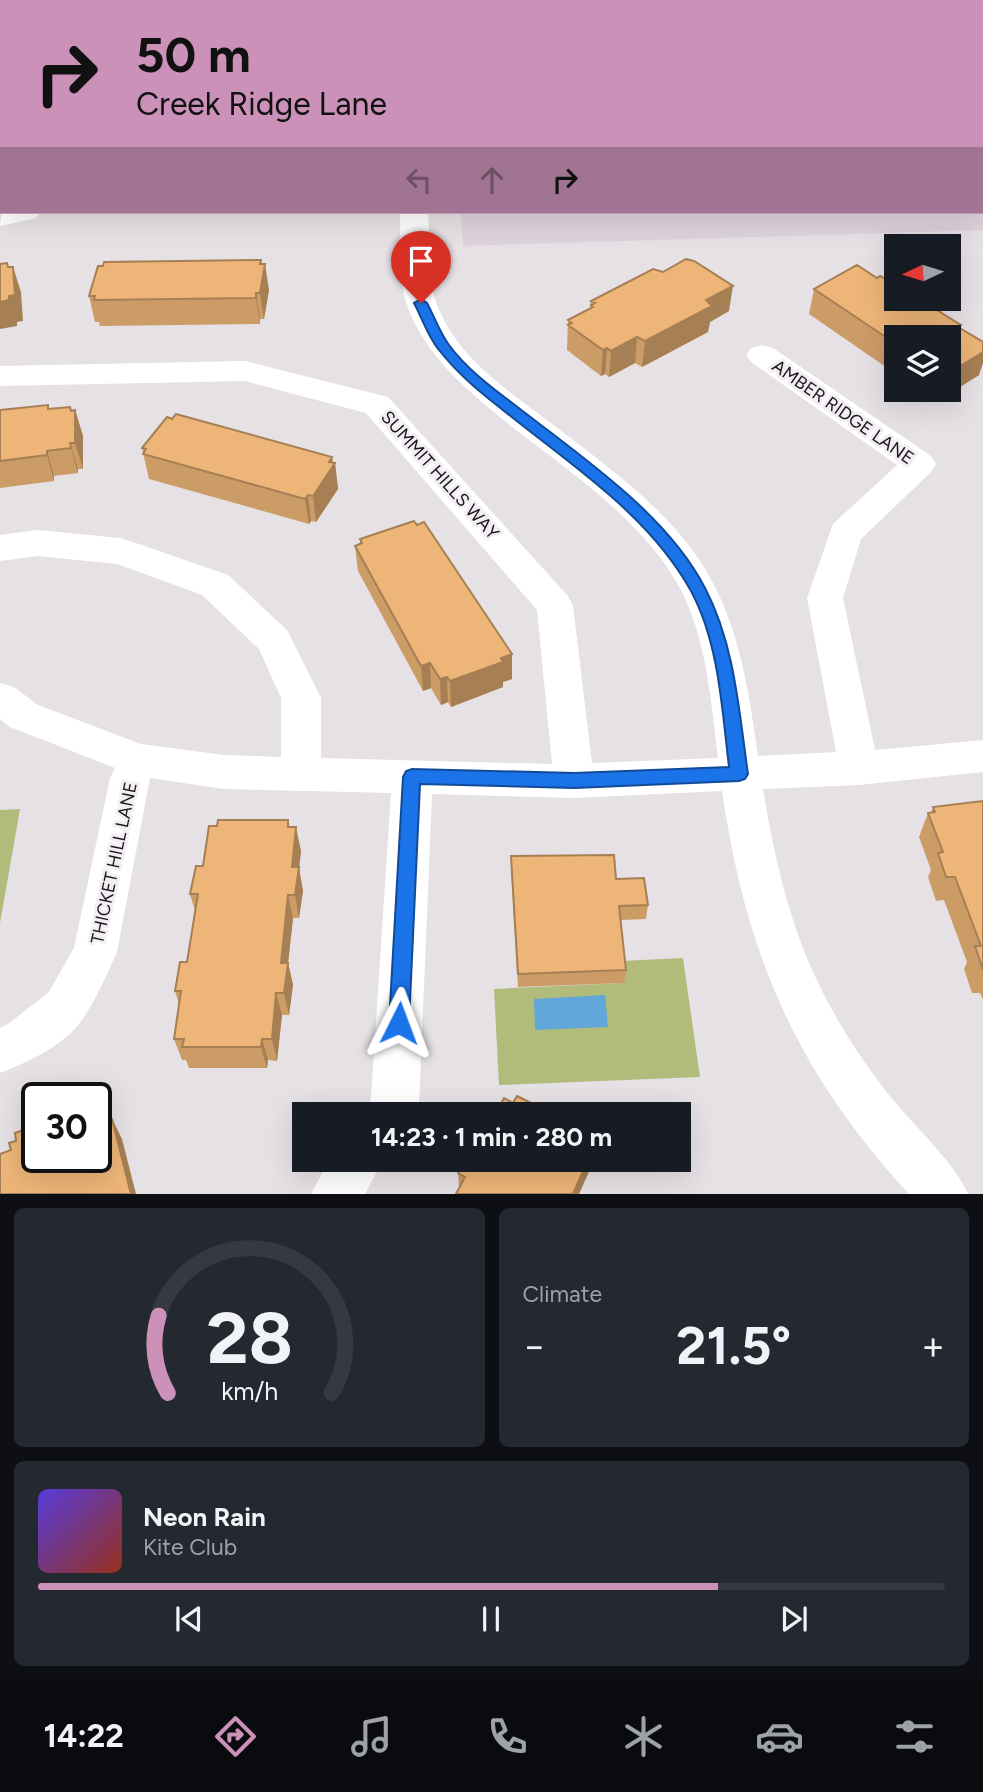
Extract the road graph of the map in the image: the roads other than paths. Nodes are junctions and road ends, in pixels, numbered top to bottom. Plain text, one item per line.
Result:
1 (17, 214) edge
2 (414, 214) edge
3 (0, 218) edge
4 (762, 355) dead end
5 (0, 376) edge
6 (0, 548) edge
7 (0, 698) edge
8 (983, 756) edge
9 (139, 760) junction
10 (859, 768) junction
11 (301, 774) junction
12 (739, 774) junction
13 (412, 777) junction
14 (574, 780) junction
15 (0, 1051) edge
16 (395, 1102) edge
17 (350, 1172) edge
18 (336, 1194) edge
19 (943, 1194) edge

1 - 3 street
2 - 12 street
4 - 10 street, AMBER RIDGE LANE
5 - 14 street, SUMMIT HILLS WAY
6 - 11 street
7 - 9 street
8 - 10 street
9 - 11 street
9 - 15 street, THICKET HILL LANE
10 - 12 street
11 - 13 street
12 - 14 street
12 - 19 street
13 - 14 street
13 - 16 street
17 - 18 street

